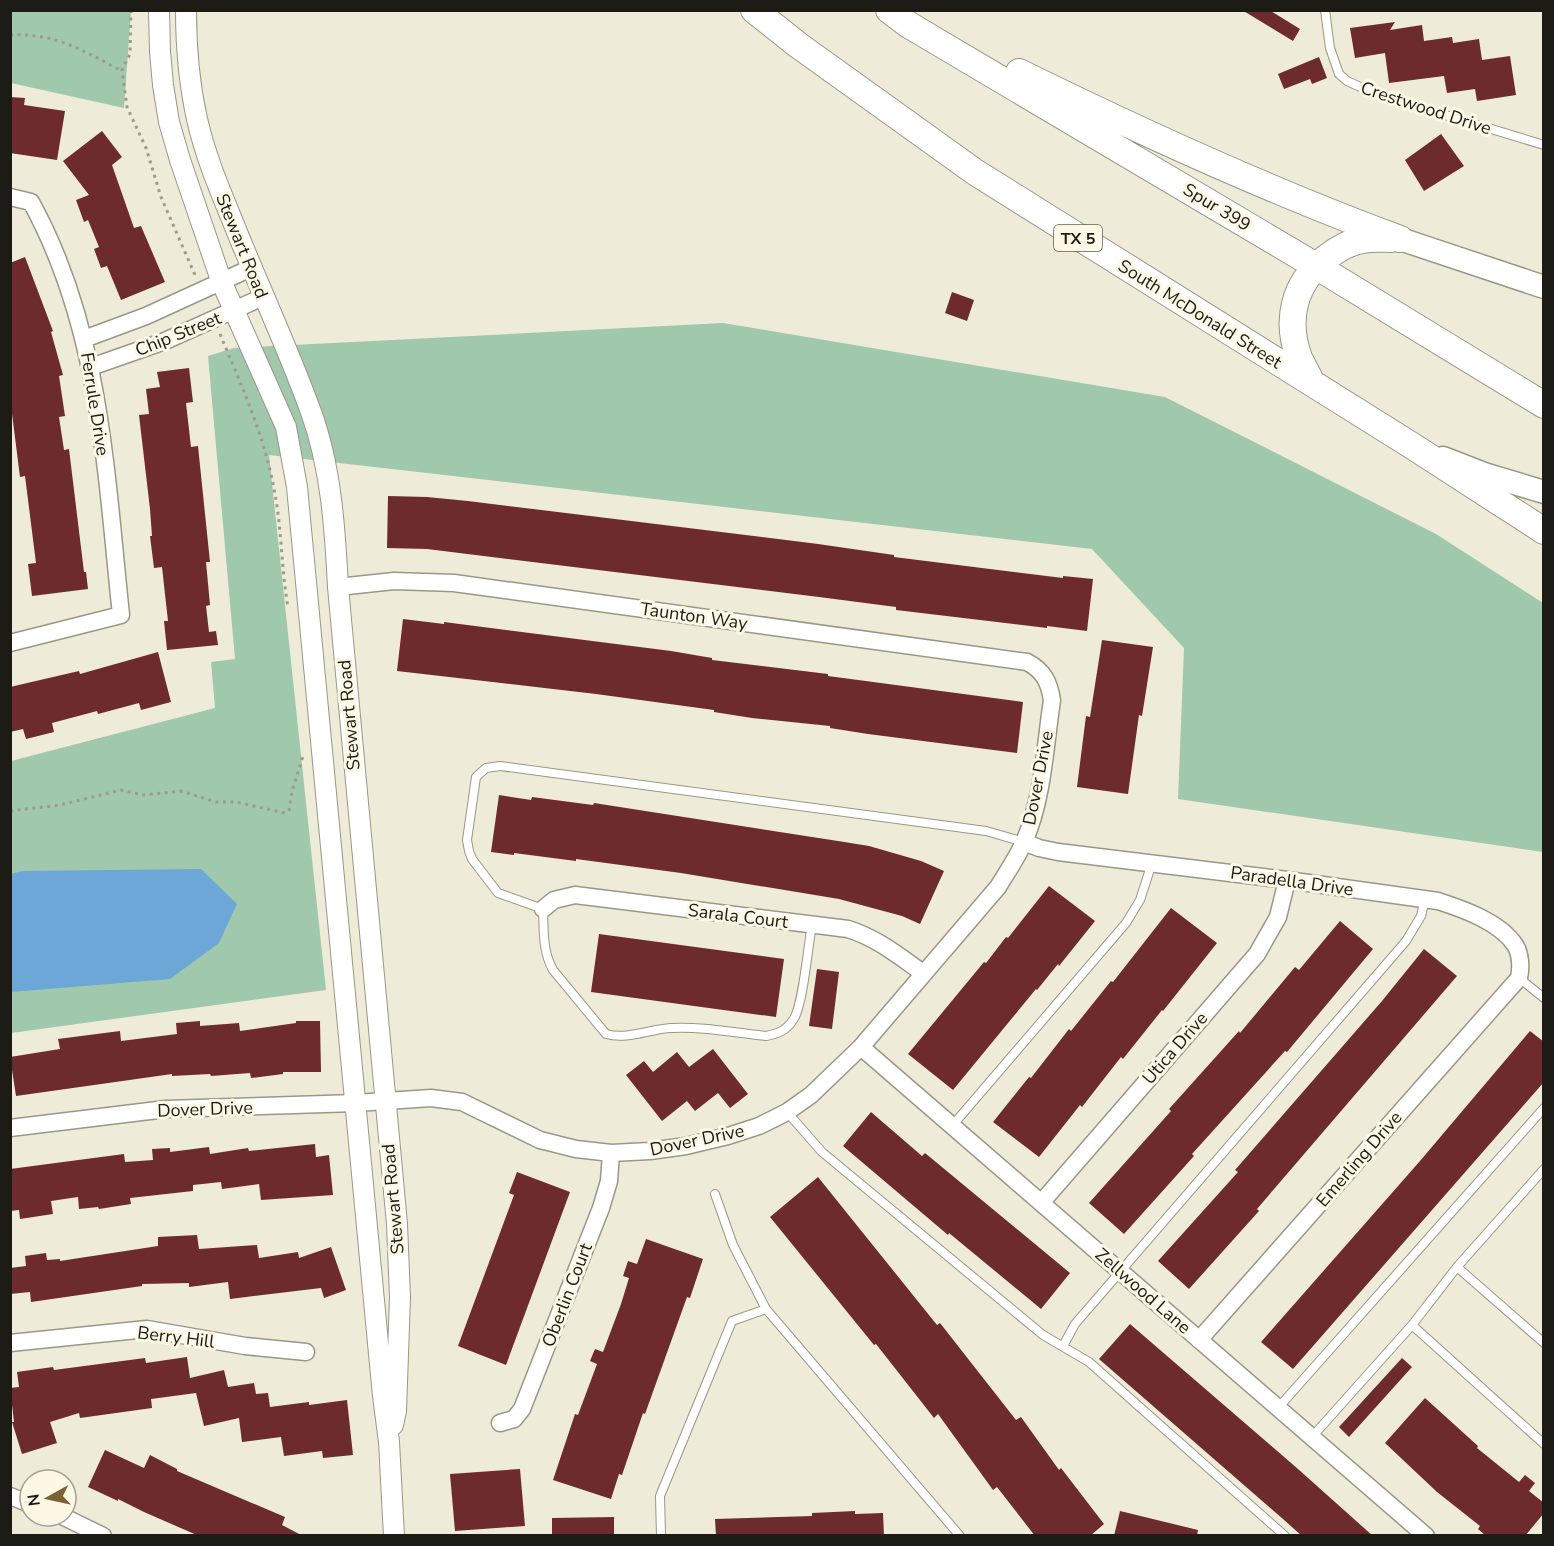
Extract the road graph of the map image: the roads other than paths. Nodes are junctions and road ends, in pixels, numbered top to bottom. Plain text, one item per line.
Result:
1 (159, 10) edge
2 (186, 10) edge
3 (754, 10) edge
4 (889, 10) edge
5 (901, 10) edge
6 (1325, 10) edge
7 (1544, 145) edge
8 (10, 197) edge
9 (1400, 239) junction
10 (1316, 266) junction
11 (251, 268) junction
12 (222, 283) junction
13 (1544, 288) edge
14 (263, 297) junction
15 (233, 311) junction
16 (84, 339) junction
17 (91, 367) junction
18 (1312, 383) junction
19 (1544, 405) edge
20 (1414, 447) junction
21 (1544, 492) edge
22 (1544, 531) edge
23 (338, 587) junction
24 (10, 644) edge
25 (1045, 675) joint
26 (1024, 842) junction
27 (1152, 863) junction
28 (1287, 880) junction
29 (1425, 899) junction
30 (543, 909) junction
31 (812, 925) junction
32 (923, 974) junction
33 (1519, 978) junction
34 (1544, 998) edge
35 (861, 1047) junction
36 (384, 1100) junction
37 (356, 1103) junction
38 (1544, 1108) edge
39 (787, 1112) junction
40 (952, 1126) junction
41 (10, 1128) edge
42 (611, 1153) junction
43 (1544, 1168) edge
44 (715, 1194) dead end
45 (1041, 1203) junction
46 (1457, 1267) junction
47 (1121, 1272) junction
48 (766, 1309) junction
49 (1412, 1325) junction
50 (1200, 1340) junction
51 (10, 1343) edge
52 (1544, 1343) edge
53 (1063, 1346) junction
54 (306, 1352) dead end
55 (1278, 1408) junction
56 (500, 1424) dead end
57 (1312, 1437) junction
58 (390, 1442) junction
59 (1544, 1444) edge
60 (78, 1524) edge
61 (103, 1536) edge
62 (394, 1536) edge
63 (661, 1536) edge
64 (960, 1536) edge
65 (1285, 1536) edge
66 (1426, 1536) edge

1 - 12 street, Stewart Road
2 - 11 street, Stewart Road
3 - 18 main road, South McDonald Street / TX 5
4 - 10 main road, Spur 399
5 - 9 main road
6 - 7 lane, Crestwood Drive
8 - 16 street, Ferrule Drive
9 - 10 main road
9 - 13 main road
10 - 18 main road
10 - 19 main road, Spur 399
11 - 12 street, Chip Street
11 - 14 street, Stewart Road
12 - 15 street, Stewart Road
12 - 16 street, Chip Street
14 - 15 street, Chip Street
14 - 23 street, Stewart Road
15 - 17 street, Chip Street
15 - 37 street, Stewart Road
16 - 17 street, Ferrule Drive
17 - 24 street, Ferrule Drive
18 - 20 main road, South McDonald Street / TX 5
20 - 21 main road, TX 5
20 - 22 main road
23 - 25 street, Taunton Way
23 - 36 street, Stewart Road
25 - 26 street, Dover Drive
26 - 27 street, Paradella Drive
26 - 30 lane
26 - 32 street, Dover Drive
27 - 28 street, Paradella Drive
27 - 40 lane
28 - 29 street, Paradella Drive
28 - 45 street, Utica Drive
29 - 33 street, Paradella Drive
29 - 47 lane
30 - 31 street, Sarala Court
30 - 31 lane
31 - 32 street, Sarala Court
32 - 35 street, Dover Drive
33 - 34 lane
33 - 50 street, Emerling Drive
35 - 39 street, Dover Drive
35 - 40 street, Zellwood Lane
36 - 37 street, Dover Drive
36 - 42 street, Dover Drive
36 - 58 street, Stewart Road
37 - 41 street, Dover Drive
37 - 58 street, Stewart Road
38 - 55 lane
39 - 42 street, Dover Drive
39 - 53 lane
40 - 45 street, Zellwood Lane
42 - 56 street, Oberlin Court
43 - 46 lane
44 - 48 lane
45 - 47 street, Zellwood Lane
46 - 49 lane
46 - 52 lane
47 - 50 street, Zellwood Lane
47 - 53 lane
48 - 63 lane
48 - 64 lane
49 - 57 lane
49 - 59 lane
50 - 55 street, Zellwood Lane
51 - 54 street, Berry Hill
53 - 65 lane
55 - 57 street, Zellwood Lane
57 - 66 street, Zellwood Lane
58 - 62 street, Stewart Road
60 - 61 street

